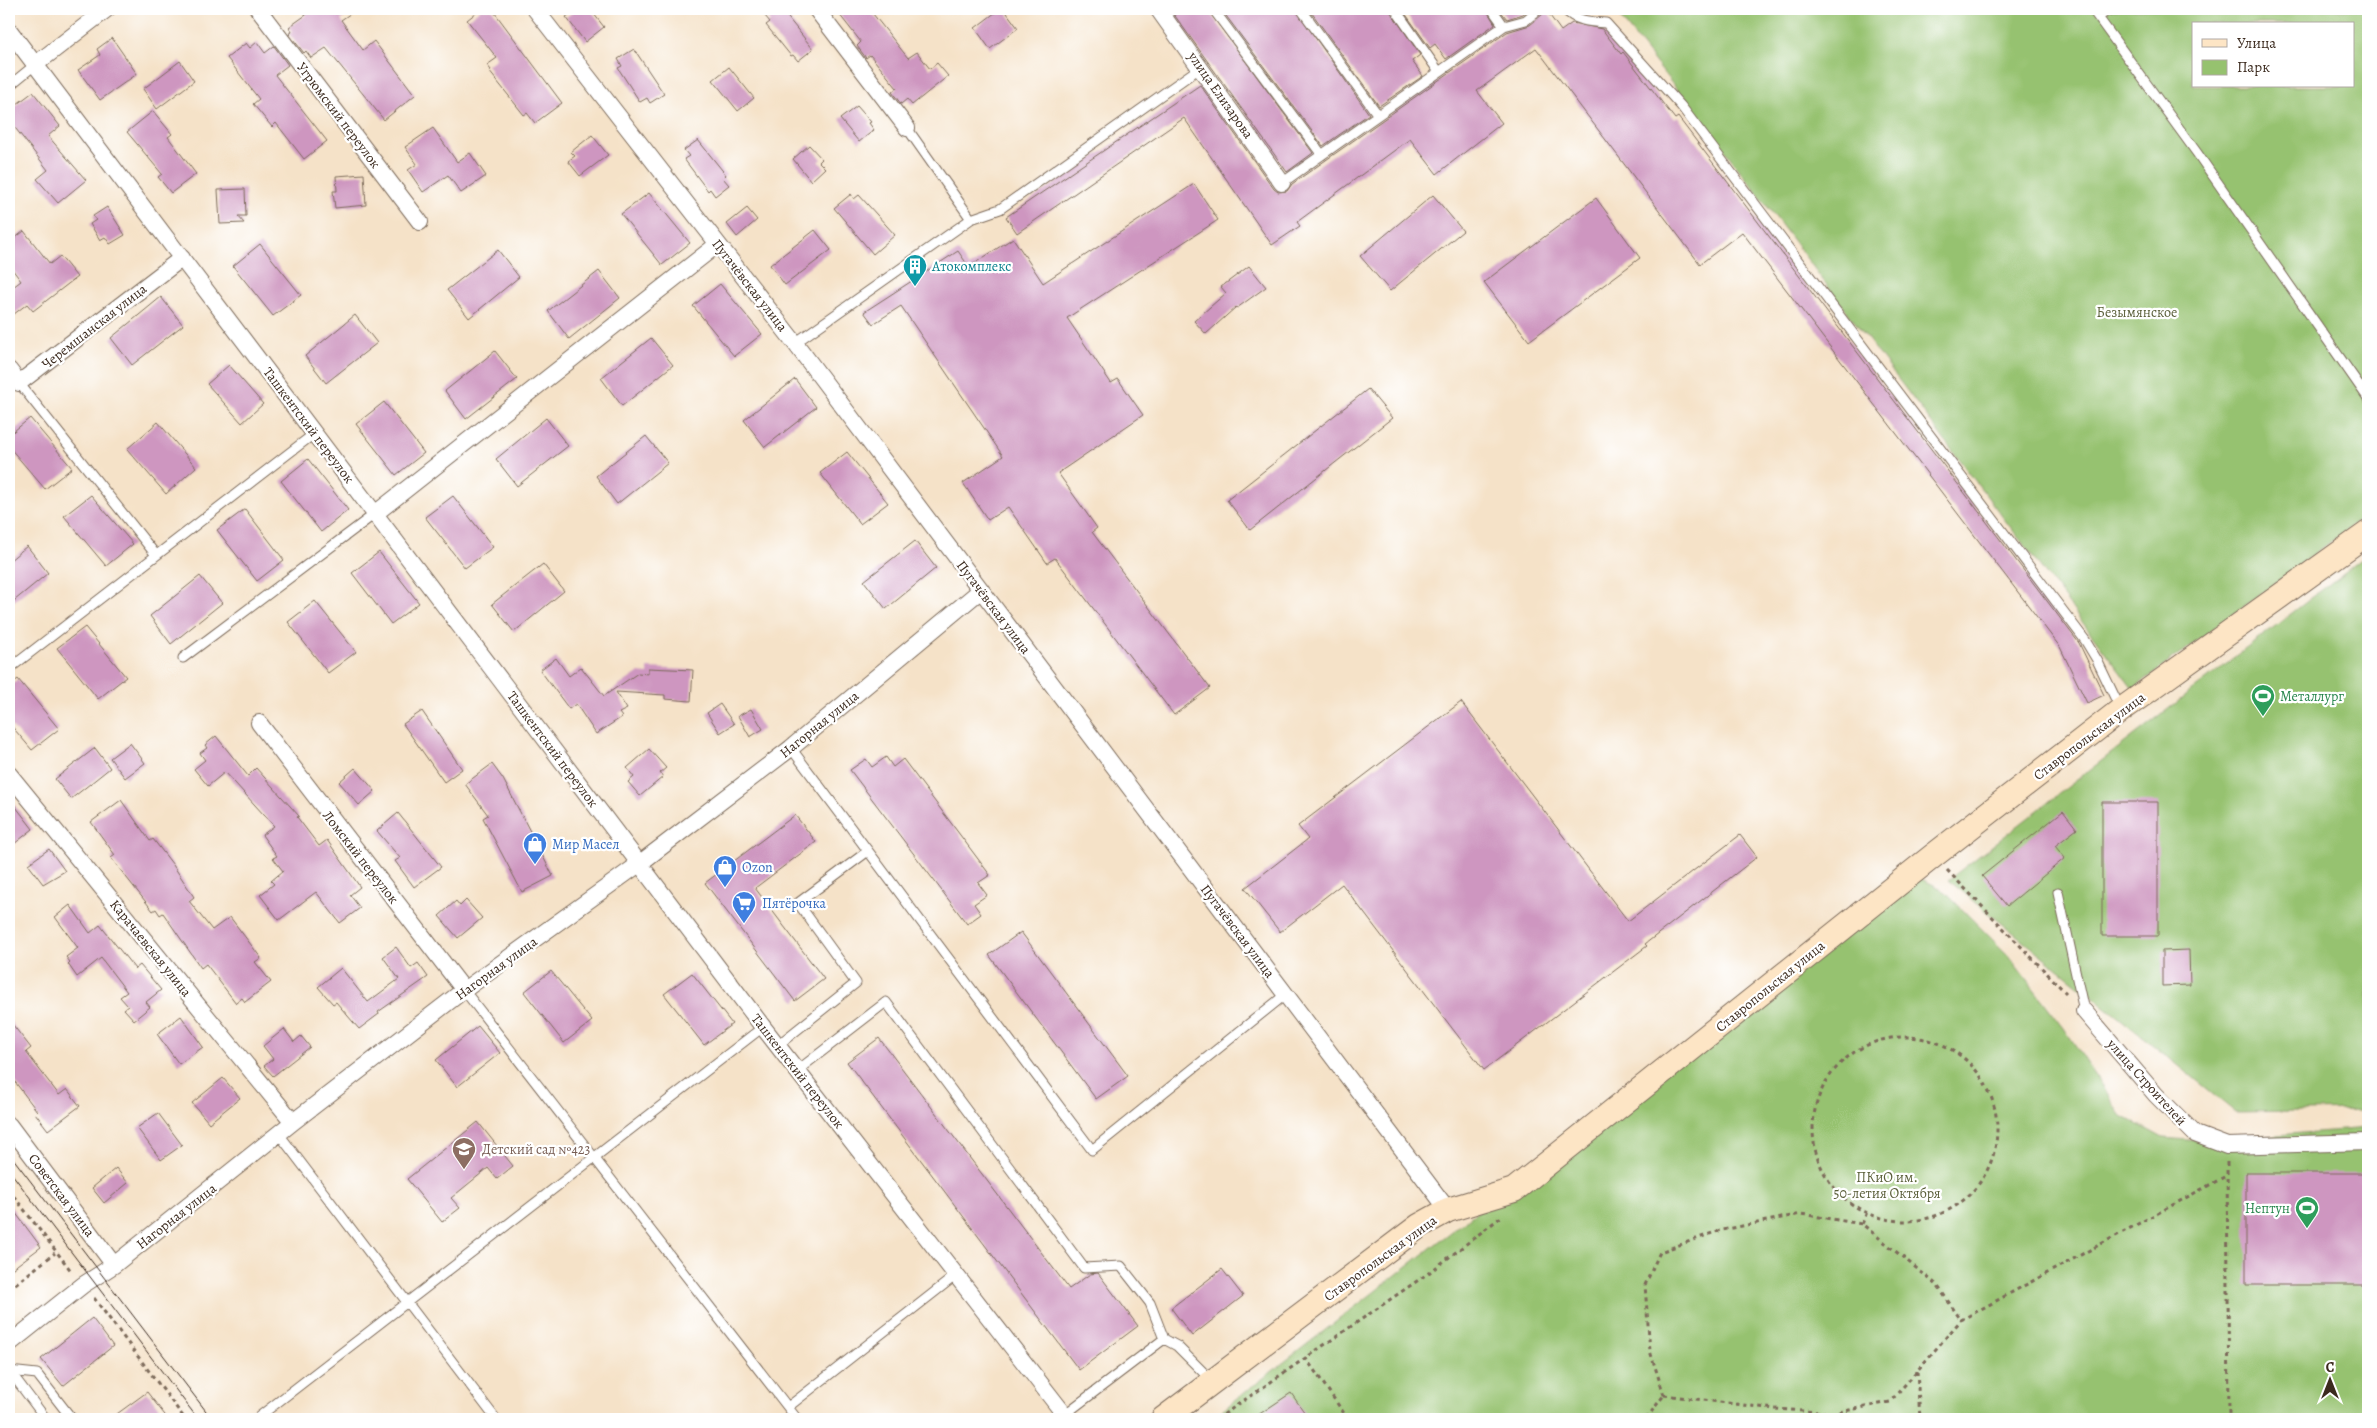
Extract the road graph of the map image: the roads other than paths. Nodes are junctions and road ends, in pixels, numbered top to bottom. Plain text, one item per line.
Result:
1 (107, 9) edge
2 (258, 9) edge
3 (535, 9) edge
4 (816, 9) edge
5 (1158, 9) edge
6 (1213, 9) edge
7 (1301, 9) edge
8 (1395, 9) edge
9 (1492, 9) edge
10 (1539, 9) edge
11 (1564, 9) edge
12 (2092, 9) edge
13 (2112, 9) edge
14 (2098, 17) junction
15 (1504, 26) junction
16 (9, 30) edge
17 (1201, 67) junction
18 (40, 69) junction
19 (1439, 72) junction
20 (9, 86) edge
21 (1378, 115) junction
22 (907, 128) joint
23 (1322, 155) junction
24 (1282, 183) joint
25 (971, 219) junction
26 (420, 222) dead end
27 (718, 244) junction
28 (182, 258) junction
29 (795, 343) junction
30 (9, 370) edge
31 (19, 383) junction
32 (2368, 398) edge
33 (315, 433) junction
34 (376, 513) junction
35 (2368, 533) edge
36 (156, 555) junction
37 (981, 590) junction
38 (183, 658) dead end
39 (9, 669) edge
40 (2121, 710) junction
41 (259, 723) dead end
42 (791, 748) junction
43 (9, 774) edge
44 (868, 851) junction
45 (639, 864) junction
46 (2058, 892) dead end
47 (464, 990) junction
48 (1286, 994) junction
49 (2084, 1011) joint
50 (763, 1027) junction
51 (778, 1045) junction
52 (798, 1070) junction
53 (293, 1122) junction
54 (9, 1125) edge
55 (279, 1134) junction
56 (2368, 1142) edge
57 (596, 1158) junction
58 (1448, 1210) junction
59 (114, 1265) junction
60 (955, 1276) junction
61 (407, 1302) junction
62 (1164, 1339) junction
63 (9, 1344) edge
64 (9, 1371) edge
65 (1212, 1382) junction
66 (788, 1407) junction
67 (1066, 1417) edge
68 (46, 1419) edge
69 (72, 1419) edge
70 (256, 1419) edge
71 (496, 1419) edge
72 (797, 1419) edge
73 (1163, 1419) edge

1 - 18 street
2 - 26 street, Угрюмский переулок
3 - 27 street, Пугачёвская улица
4 - 22 street
5 - 17 street, улица Елизарова
6 - 23 lane
7 - 21 lane
8 - 19 lane
9 - 15 lane
10 - 15 lane
11 - 40 lane
12 - 14 lane
13 - 14 lane
14 - 32 lane
15 - 19 lane
16 - 18 street, Ташкентский переулок
17 - 24 street, улица Елизарова
17 - 25 lane
18 - 20 lane
18 - 28 street, Ташкентский переулок
19 - 21 lane
21 - 23 lane
22 - 25 lane
23 - 24 lane
25 - 29 lane
27 - 29 street, Пугачёвская улица
27 - 34 street
28 - 31 street, Черемшанская улица
28 - 33 street, Ташкентский переулок
29 - 37 street, Пугачёвская улица
30 - 31 street
31 - 36 lane
33 - 34 street, Ташкентский переулок
33 - 36 lane
34 - 38 lane
34 - 45 street, Ташкентский переулок
35 - 40 street, Ставропольская улица
36 - 39 lane
37 - 42 street, Нагорная улица
37 - 48 street, Пугачёвская улица
40 - 58 street, Ставропольская улица
41 - 47 street, Ломский переулок
42 - 44 lane
42 - 45 street, Нагорная улица
43 - 53 street, Карачаевская улица
44 - 48 lane
44 - 51 lane
45 - 47 street, Нагорная улица
45 - 50 street, Ташкентский переулок
46 - 49 lane, улица Строителей
47 - 53 street, Нагорная улица
47 - 57 lane
48 - 58 street, Пугачёвская улица
49 - 56 street, улица Строителей
50 - 51 street, Ташкентский переулок
50 - 57 lane
51 - 52 street, Ташкентский переулок
52 - 60 street, Ташкентский переулок
52 - 62 lane
53 - 55 street, Нагорная улица
54 - 59 street, Советская улица
55 - 59 street, Нагорная улица
55 - 61 lane
57 - 61 lane
57 - 66 lane
58 - 65 street, Ставропольская улица
59 - 63 street, Нагорная улица
60 - 66 lane
60 - 67 street, Ташкентский переулок
61 - 70 lane
61 - 71 lane
62 - 65 lane
62 - 67 lane
64 - 68 lane
64 - 69 lane
65 - 73 street, Ставропольская улица
66 - 72 lane

